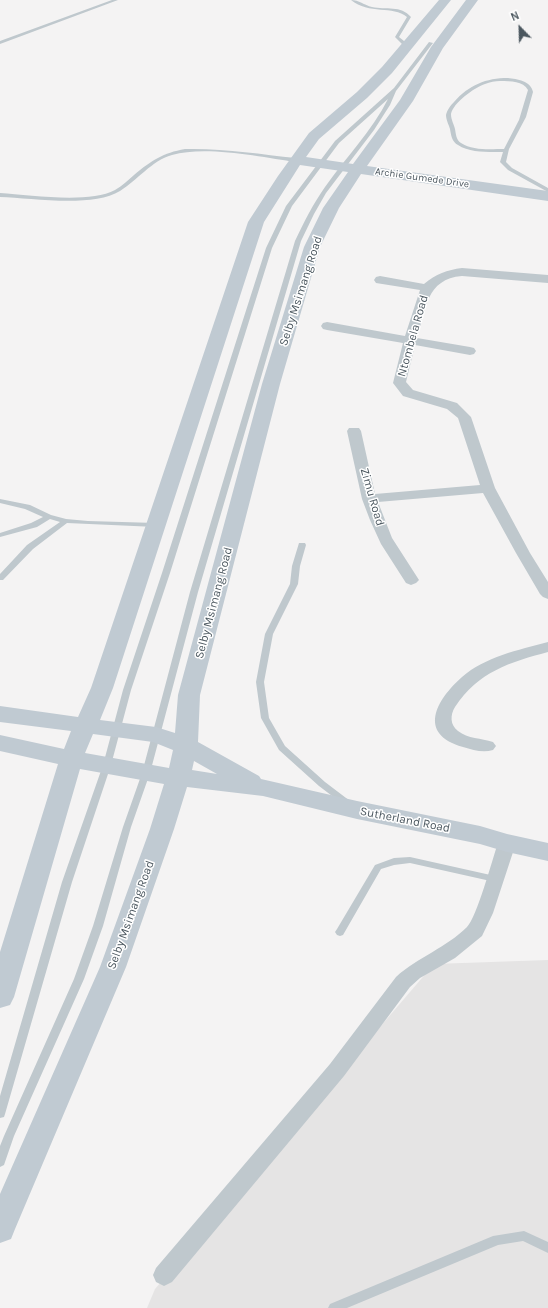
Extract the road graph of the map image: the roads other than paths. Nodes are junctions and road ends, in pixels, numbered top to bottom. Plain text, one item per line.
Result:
1 (116, 0) edge
2 (353, 0) edge
3 (445, 0) edge
4 (472, 0) edge
5 (0, 43) edge
6 (431, 43) dead end
7 (407, 46) junction
8 (396, 89) junction
9 (507, 151) junction
10 (296, 160) junction
11 (321, 164) junction
12 (350, 168) junction
13 (548, 190) edge
14 (0, 195) edge
15 (548, 196) edge
16 (548, 279) edge
17 (380, 280) dead end
18 (427, 288) junction
19 (327, 326) dead end
20 (410, 340) junction
21 (470, 351) dead end
22 (354, 431) dead end
23 (488, 488) junction
24 (369, 499) junction
25 (0, 501) edge
26 (49, 517) junction
27 (66, 521) junction
28 (156, 525) junction
29 (0, 535) edge
30 (302, 545) dead end
31 (0, 578) edge
32 (411, 580) dead end
33 (548, 594) edge
34 (548, 647) edge
35 (0, 714) edge
36 (85, 724) junction
37 (118, 729) junction
38 (156, 734) junction
39 (0, 743) edge
40 (186, 746) junction
41 (487, 746) dead end
42 (71, 759) junction
43 (107, 765) junction
44 (146, 772) junction
45 (178, 777) junction
46 (263, 788) junction
47 (357, 810) junction
48 (507, 843) junction
49 (548, 852) edge
50 (495, 879) junction
51 (340, 932) dead end
52 (0, 997) edge
53 (0, 1114) edge
54 (0, 1162) edge
55 (0, 1229) edge
56 (548, 1248) edge
57 (164, 1275) dead end
58 (334, 1308) edge

1 - 5 lane
2 - 7 lane
3 - 7 main road
4 - 12 main road, Selby Msimang Road
6 - 8 lane
7 - 10 main road
8 - 11 lane
8 - 12 lane
9 - 9 lane
9 - 13 lane
10 - 11 main road, Archie Gumede Drive
10 - 14 lane
10 - 28 main road
11 - 12 main road, Archie Gumede Drive
11 - 37 lane
12 - 15 main road, Archie Gumede Drive
12 - 38 lane
12 - 40 main road, Selby Msimang Road
16 - 18 street, Ntombela Road
17 - 18 street
18 - 20 street, Ntombela Road
19 - 20 street
20 - 21 street
20 - 23 street, Ntombela Road
22 - 24 street, Zimu Road
23 - 24 street
23 - 33 street, Ntombela Road
24 - 32 street, Zimu Road
25 - 26 lane
26 - 27 lane
26 - 29 lane
27 - 28 lane
27 - 31 lane
28 - 36 main road
30 - 47 lane
34 - 41 street
35 - 36 main road
36 - 37 main road
36 - 42 main road
37 - 38 main road
37 - 43 lane
38 - 40 main road
38 - 44 lane
39 - 42 main road
40 - 45 main road, Selby Msimang Road
40 - 46 main road
42 - 43 main road
42 - 52 main road
43 - 44 main road
43 - 53 lane
44 - 45 main road
44 - 54 lane
45 - 46 main road
45 - 55 main road, Selby Msimang Road
46 - 47 main road, Sutherland Road
47 - 48 main road, Sutherland Road
48 - 49 main road, Sutherland Road
48 - 50 street
50 - 51 lane
50 - 57 street
56 - 58 lane

